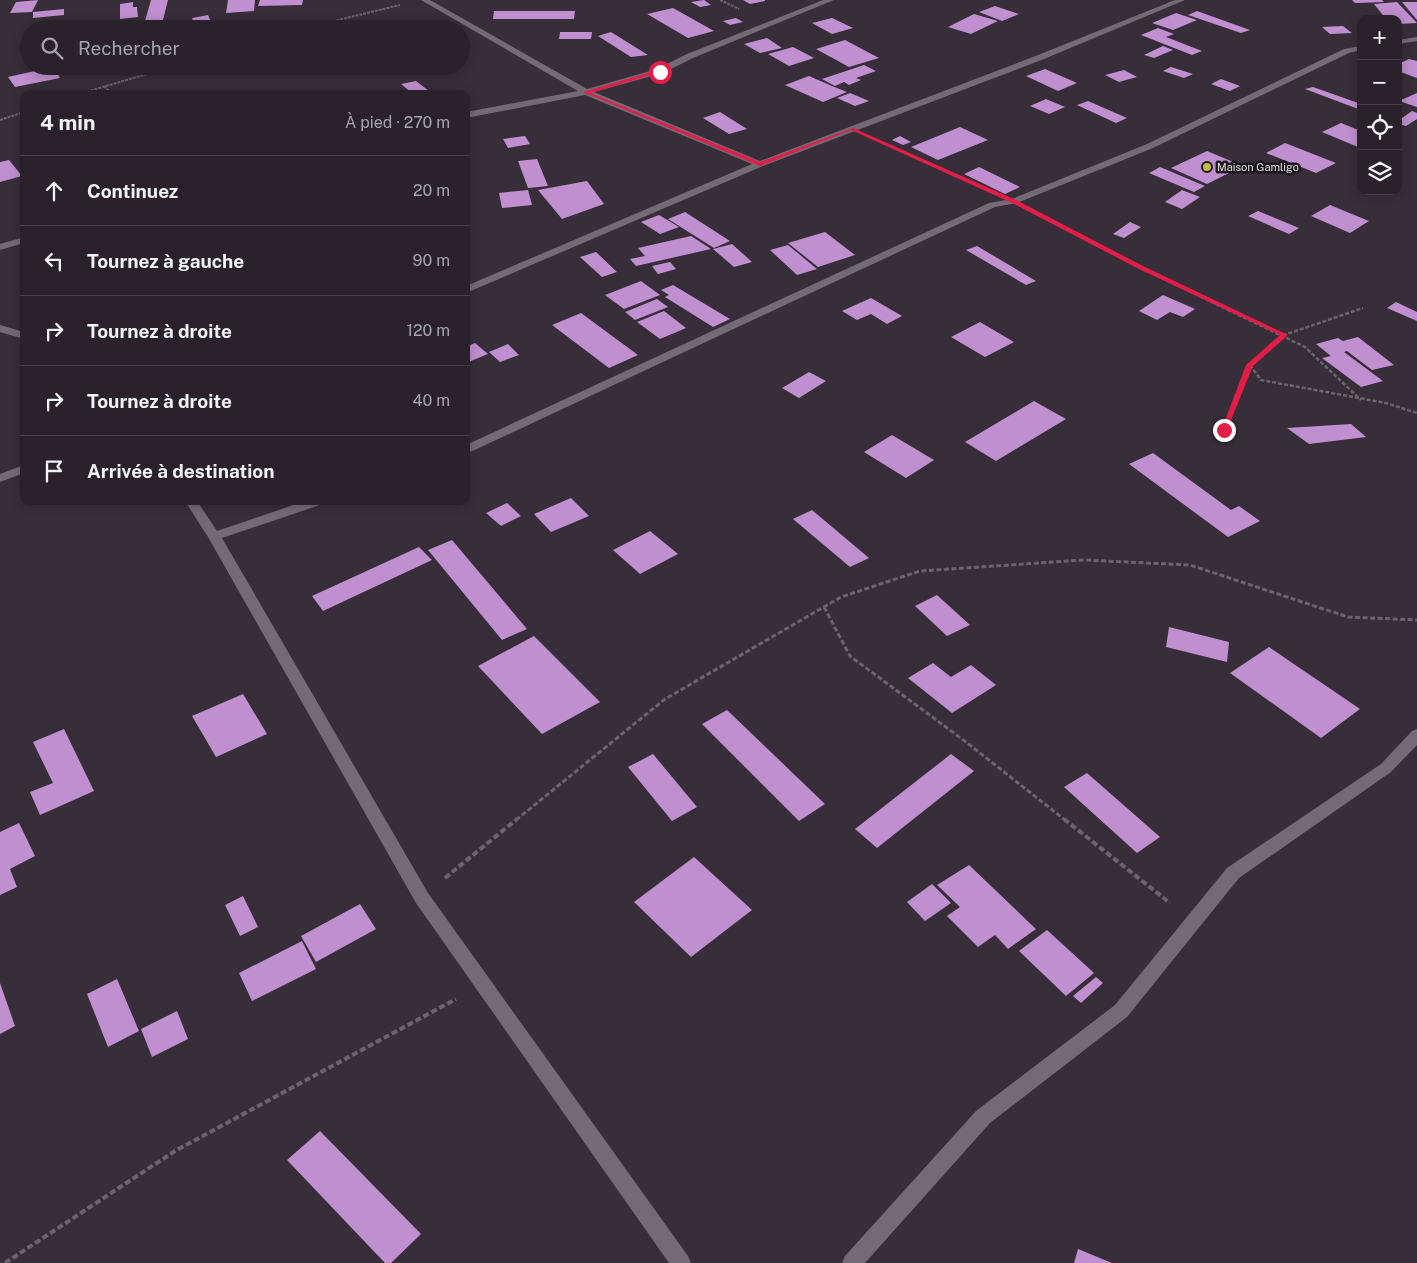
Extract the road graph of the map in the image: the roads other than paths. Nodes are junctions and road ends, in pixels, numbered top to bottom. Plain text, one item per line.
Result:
1 (425, 0) edge
2 (830, 0) edge
3 (1182, 0) edge
4 (460, 20) edge
5 (470, 26) edge
6 (1417, 39) edge
7 (1402, 41) edge
8 (1357, 49) edge
9 (586, 92) junction
10 (470, 114) edge
11 (760, 164) junction
12 (20, 241) edge
13 (0, 247) edge
14 (470, 288) edge
15 (0, 328) edge
16 (20, 335) edge
17 (470, 448) edge
18 (20, 470) edge
19 (0, 478) edge
20 (193, 505) edge
21 (307, 505) edge
22 (214, 536) junction
23 (1417, 735) edge
24 (682, 1263) edge
25 (852, 1263) edge

1 - 4 street
2 - 9 street
3 - 11 street
5 - 9 street
6 - 7 street
8 - 17 street
9 - 10 street
9 - 11 street
11 - 14 street
12 - 13 street
15 - 16 street
18 - 19 street
20 - 22 street
21 - 22 street
22 - 24 street
23 - 25 street

